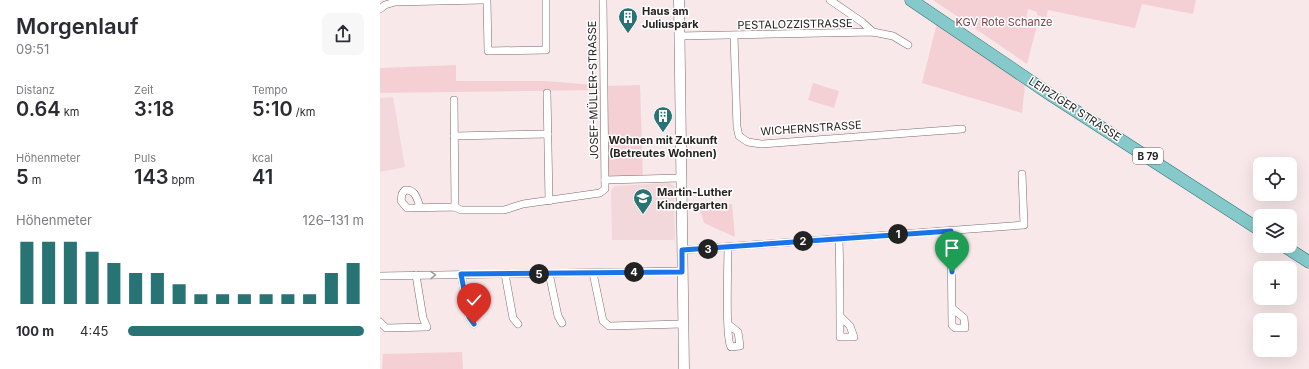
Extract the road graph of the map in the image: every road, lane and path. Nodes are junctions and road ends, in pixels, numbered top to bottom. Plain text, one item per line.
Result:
1 (483, 0) edge
2 (487, 0) edge
3 (546, 0) edge
4 (603, 0) edge
5 (679, 0) edge
6 (830, 0) edge
7 (911, 0) edge
8 (380, 9) edge
9 (873, 32) junction
10 (679, 36) junction
11 (734, 36) junction
12 (908, 45) dead end
13 (547, 93) dead end
14 (454, 100) dead end
15 (962, 129) dead end
16 (548, 134) junction
17 (454, 136) junction
18 (1022, 174) dead end
19 (680, 178) junction
20 (605, 180) junction
21 (550, 202) junction
22 (420, 207) dead end
23 (455, 207) junction
24 (1253, 226) edge
25 (951, 231) junction
26 (839, 239) junction
27 (728, 247) junction
28 (682, 250) junction
29 (1295, 253) edge
30 (1309, 262) edge
31 (682, 272) junction
32 (549, 273) junction
33 (594, 273) junction
34 (461, 274) junction
35 (505, 274) junction
36 (416, 275) junction
37 (380, 276) edge
38 (952, 308) dead end
39 (840, 316) dead end
40 (380, 322) edge
41 (562, 323) dead end
42 (474, 324) dead end
43 (518, 324) dead end
44 (682, 324) junction
45 (728, 324) dead end
46 (684, 369) edge

1 - 8 street
2 - 3 street
4 - 20 street, JOSEF-MÜLLER-STRASSE
5 - 10 street
6 - 9 street
7 - 24 main road, LEIPZIGER STRASSE / B 79
9 - 11 street, PESTALOZZISTRASSE
9 - 12 street, PESTALOZZISTRASSE
10 - 11 street, PESTALOZZISTRASSE
10 - 19 street
11 - 15 street, WICHERNSTRASSE
13 - 16 street
14 - 17 street
16 - 17 street
16 - 21 street
17 - 23 street
18 - 25 street
19 - 20 street
19 - 28 street
20 - 21 street
21 - 23 street
22 - 23 street
25 - 26 street
25 - 38 street
26 - 27 street
26 - 39 street
27 - 28 street
27 - 45 street
28 - 31 street
29 - 30 main road
31 - 33 street
31 - 44 street
32 - 33 street
32 - 35 street
32 - 41 street
33 - 44 street
34 - 35 street
36 -> 34 street
34 - 42 street
35 - 43 street
36 - 37 street
36 - 40 street
44 - 46 street

